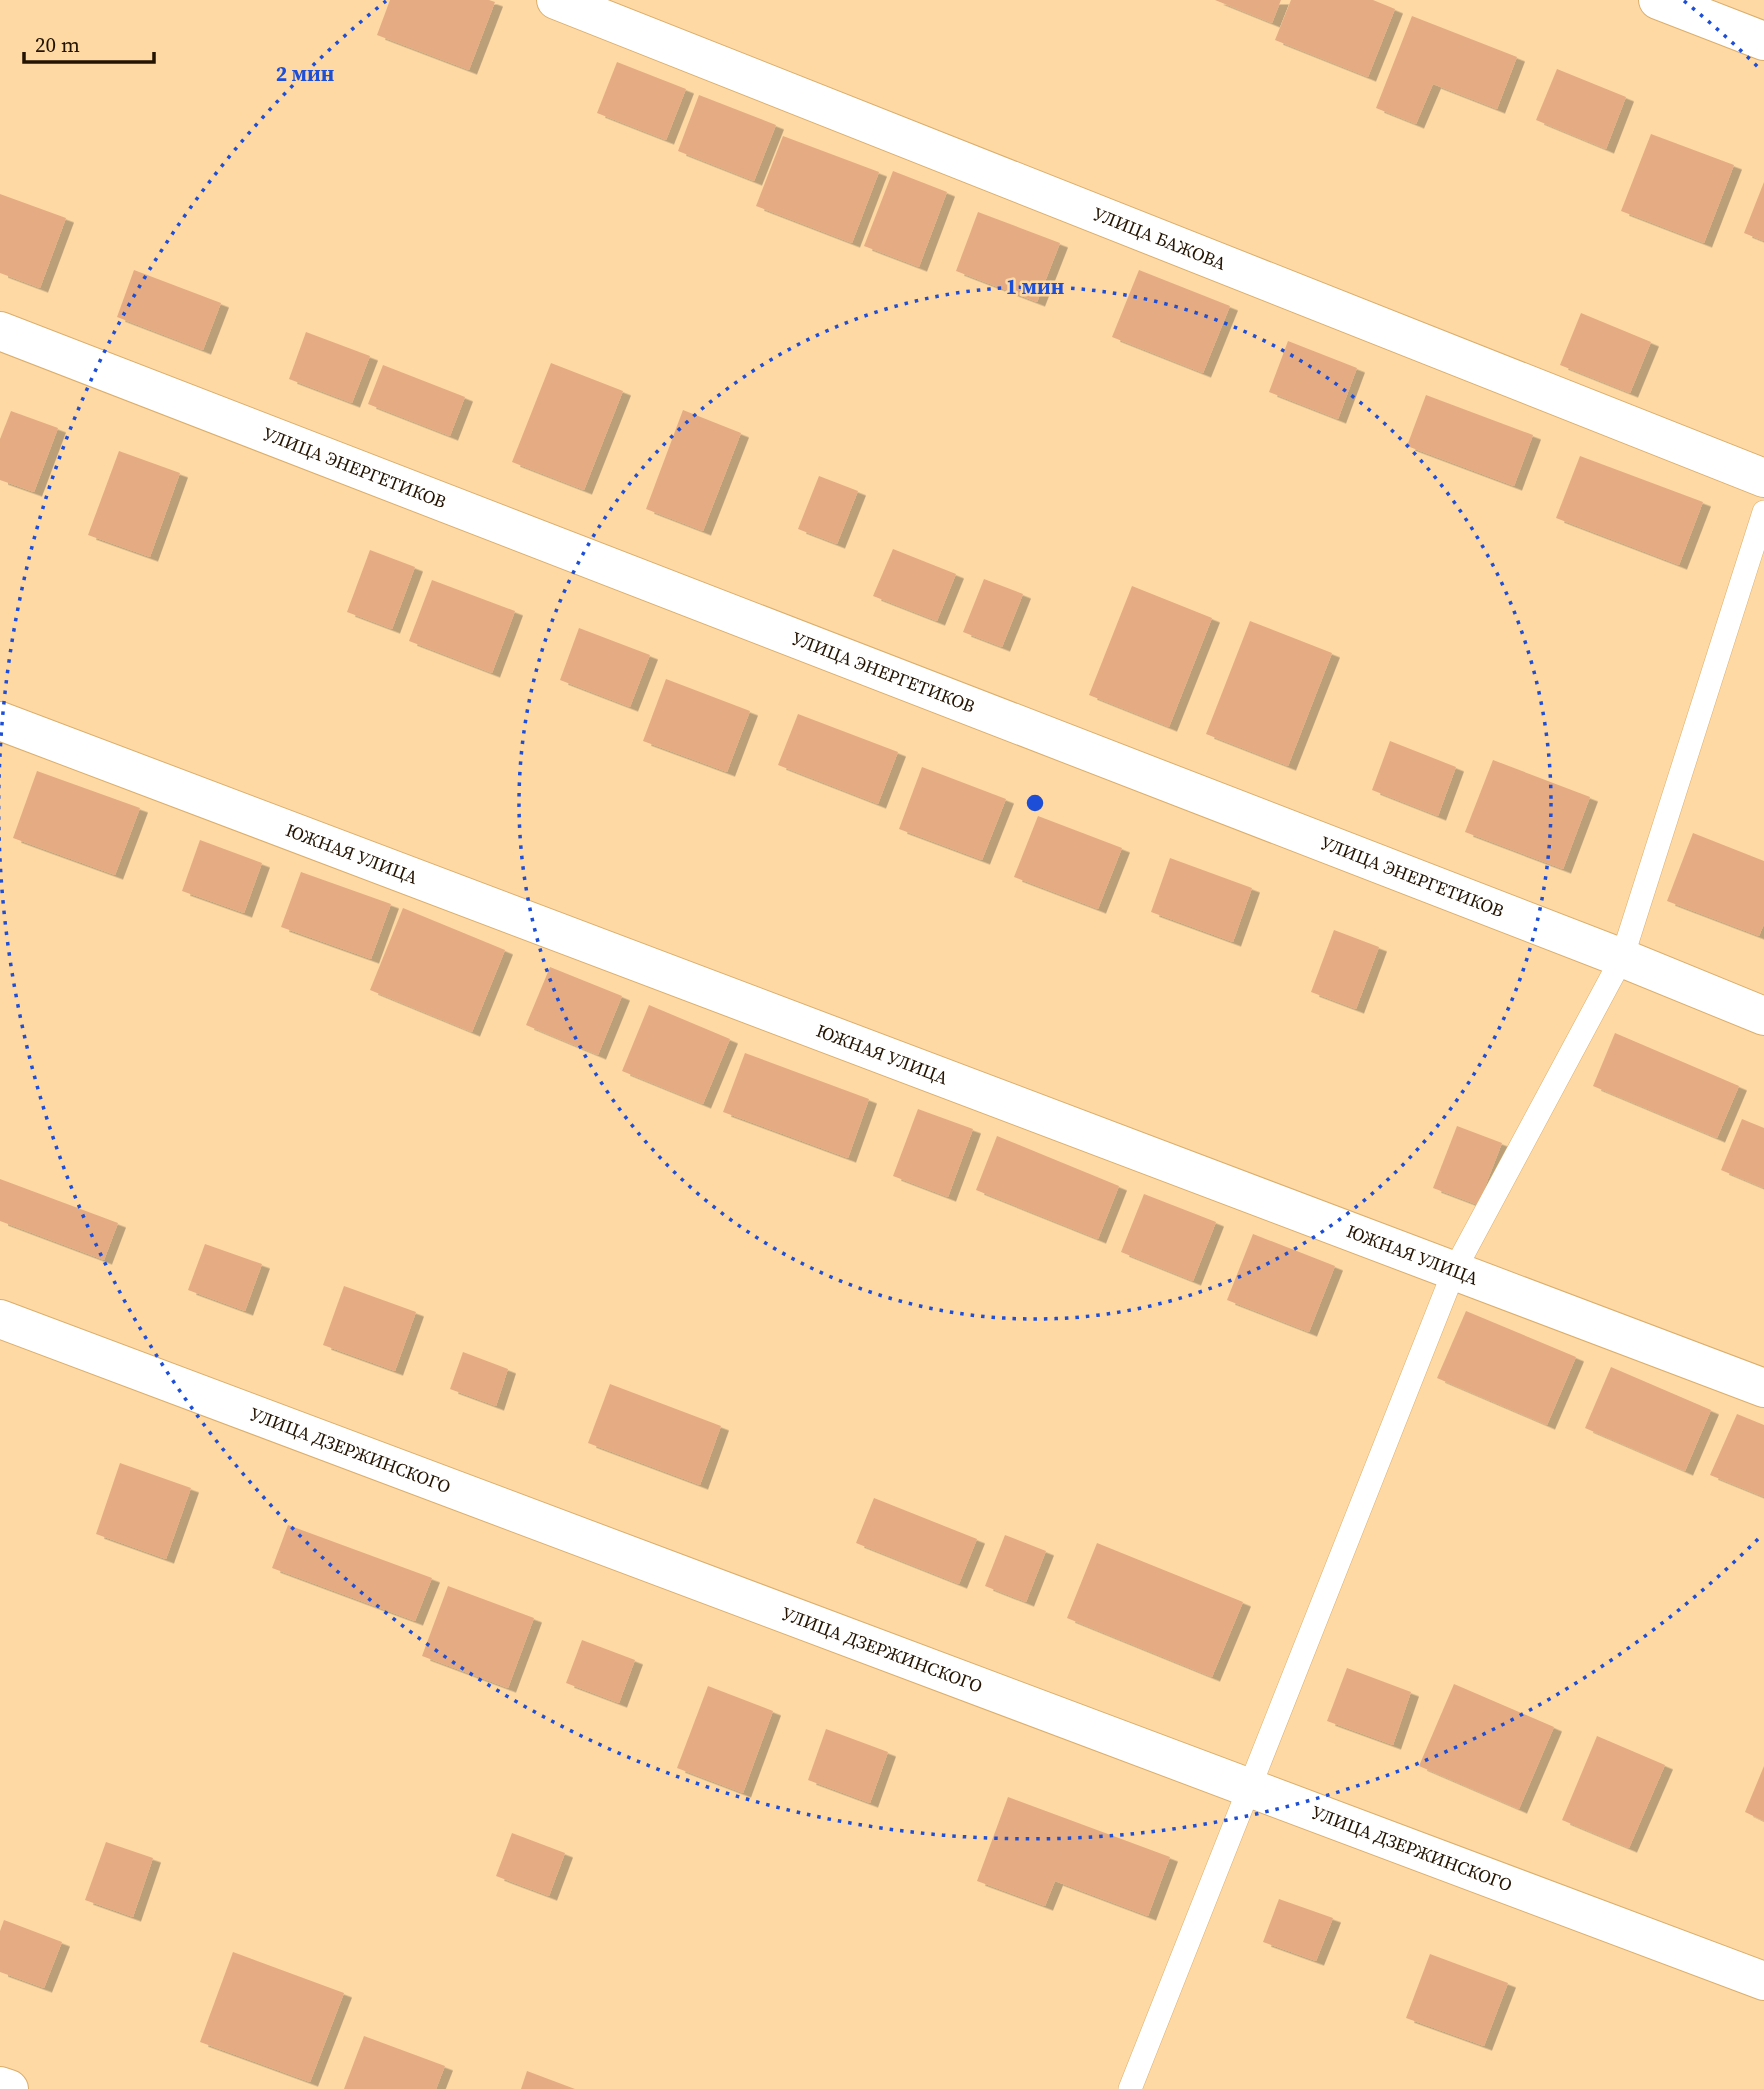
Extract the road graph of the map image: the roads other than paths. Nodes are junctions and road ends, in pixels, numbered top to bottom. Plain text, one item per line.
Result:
1 (556, 0) edge
2 (1658, 0) edge
3 (1764, 41) edge
4 (0, 331) edge
5 (1764, 478) edge
6 (1764, 512) edge
7 (0, 721) edge
8 (1622, 958) junction
9 (1764, 1016) edge
10 (1454, 1271) junction
11 (0, 1319) edge
12 (1764, 1388) edge
13 (1249, 1788) junction
14 (1764, 1981) edge
15 (0, 2086) edge
16 (9, 2089) edge
17 (1130, 2089) edge

1 - 5 street, УЛИЦА БАЖОВА
2 - 3 street
4 - 8 street, УЛИЦА ЭНЕРГЕТИКОВ
6 - 8 lane
7 - 10 street, ЮЖНАЯ УЛИЦА
8 - 9 street, УЛИЦА ЭНЕРГЕТИКОВ
8 - 10 lane
10 - 12 street, ЮЖНАЯ УЛИЦА
10 - 13 lane
11 - 13 street, УЛИЦА ДЗЕРЖИНСКОГО
13 - 14 street, УЛИЦА ДЗЕРЖИНСКОГО
13 - 17 lane
15 - 16 street

